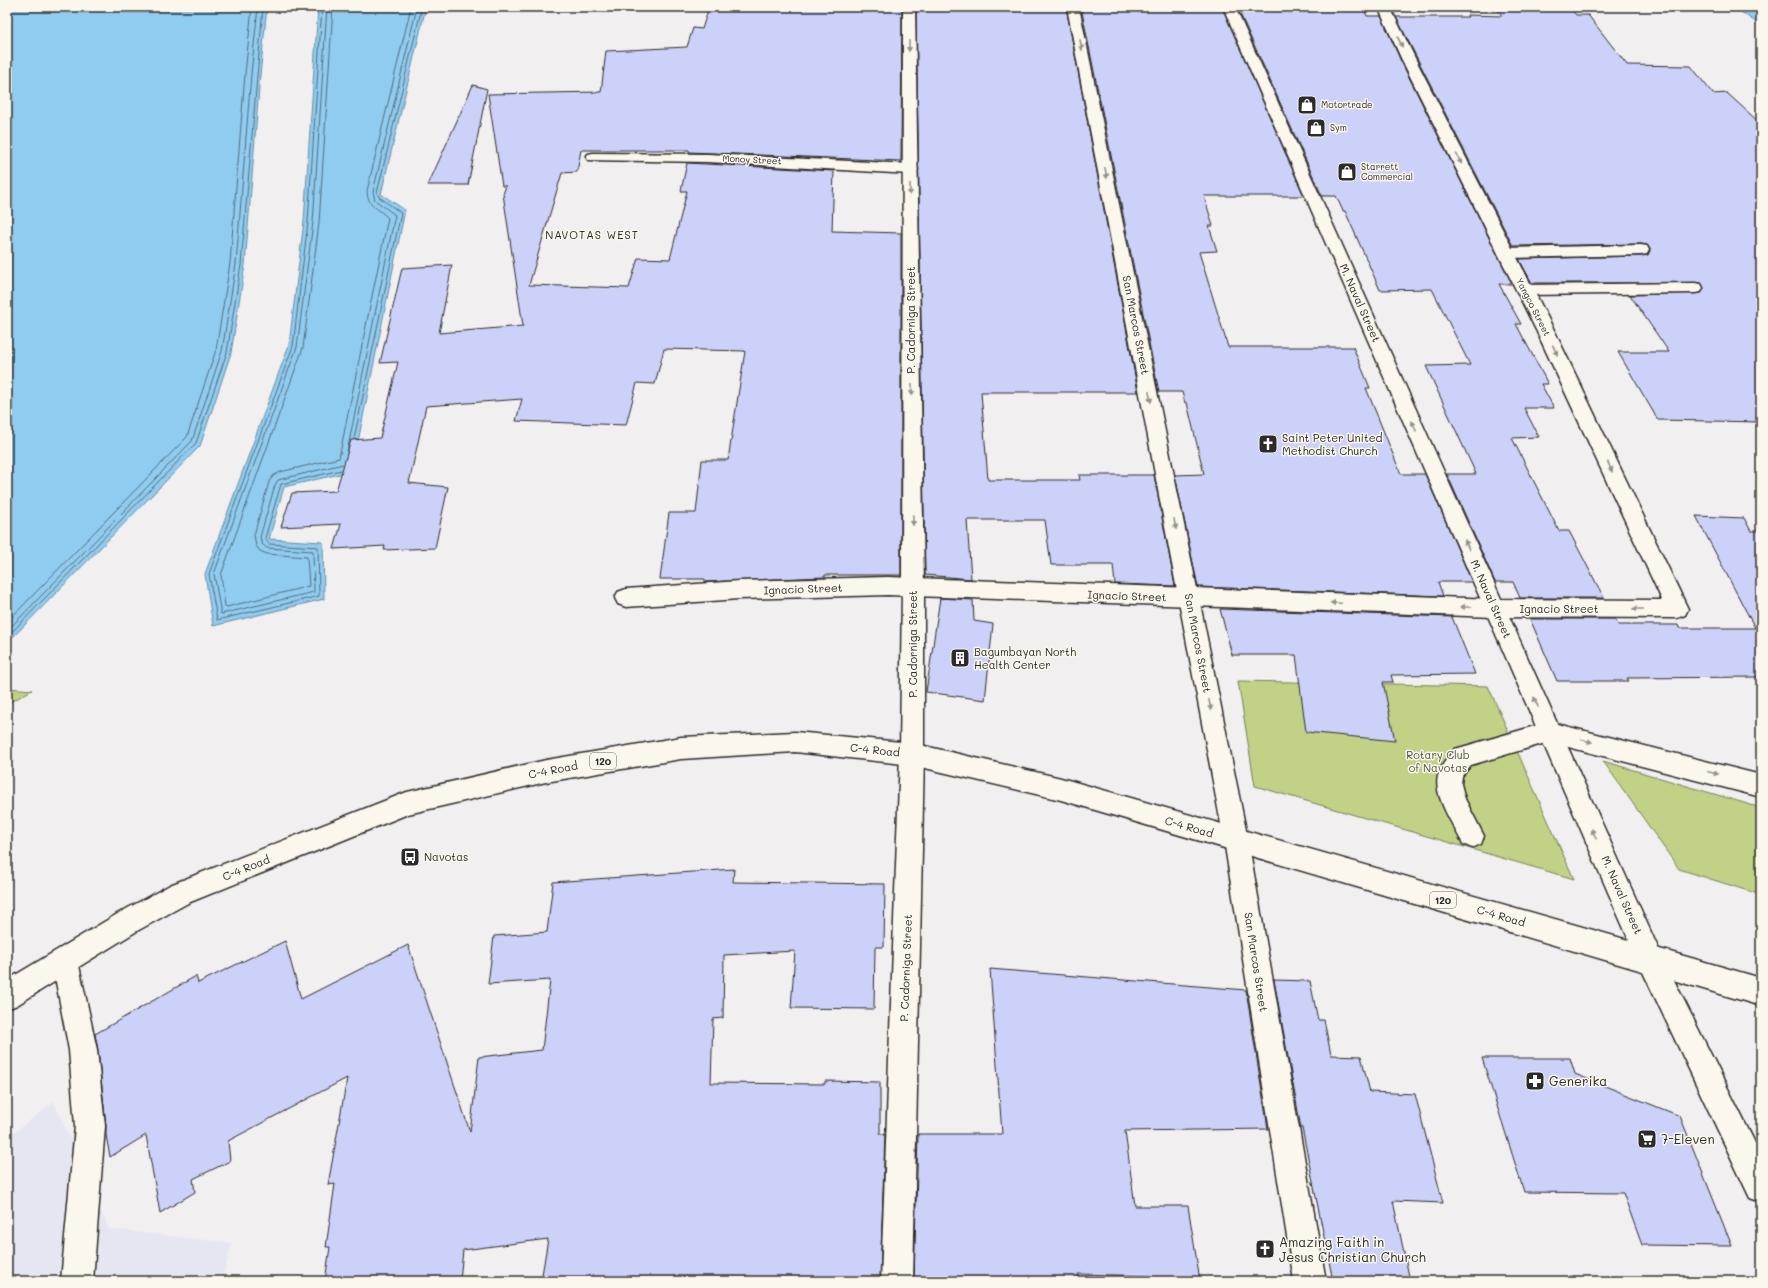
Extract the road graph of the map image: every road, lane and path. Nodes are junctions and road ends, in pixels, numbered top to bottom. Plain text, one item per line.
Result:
1 (909, 7) edge
2 (1073, 7) edge
3 (1229, 7) edge
4 (1384, 7) edge
5 (593, 157) dead end
6 (910, 169) junction
7 (1641, 250) dead end
8 (1506, 252) junction
9 (1695, 288) dead end
10 (1525, 290) junction
11 (913, 588) junction
12 (626, 598) dead end
13 (1189, 598) junction
14 (1495, 608) junction
15 (1677, 609) joint
16 (1549, 732) junction
17 (912, 754) junction
18 (1761, 786) edge
19 (1472, 836) dead end
20 (1236, 840) junction
21 (1650, 959) junction
22 (65, 961) junction
23 (1761, 992) edge
24 (7, 995) edge
25 (1761, 1187) edge
26 (77, 1281) edge
27 (897, 1281) edge
28 (1310, 1281) edge

1 -> 6 main road, P. Cadorniga Street
2 -> 13 main road, San Marcos Street
14 -> 3 main road, M. Naval Street
4 -> 8 main road, Yangco Street
5 - 6 main road, Monoy Street
6 -> 11 main road, P. Cadorniga Street
7 - 8 main road
8 - 10 main road, Yangco Street
9 - 10 main road
10 -> 15 main road, Yangco Street
11 - 12 main road, Ignacio Street
11 - 13 main road, Ignacio Street
11 - 17 main road, P. Cadorniga Street
14 -> 13 main road, Ignacio Street
13 -> 20 main road, San Marcos Street
15 -> 14 main road, Ignacio Street
16 -> 14 main road, M. Naval Street
16 -> 18 main road
16 - 19 main road
21 -> 16 main road, M. Naval Street
17 - 20 main road, C-4 Road / 120
17 - 22 main road, C-4 Road / 120
17 - 27 main road, P. Cadorniga Street
20 - 21 main road, C-4 Road / 120
20 - 28 main road, San Marcos Street
21 - 23 main road, C-4 Road / 120
21 - 25 main road, M. Naval Street
22 - 24 main road, C-4 Road / 120
22 - 26 main road

